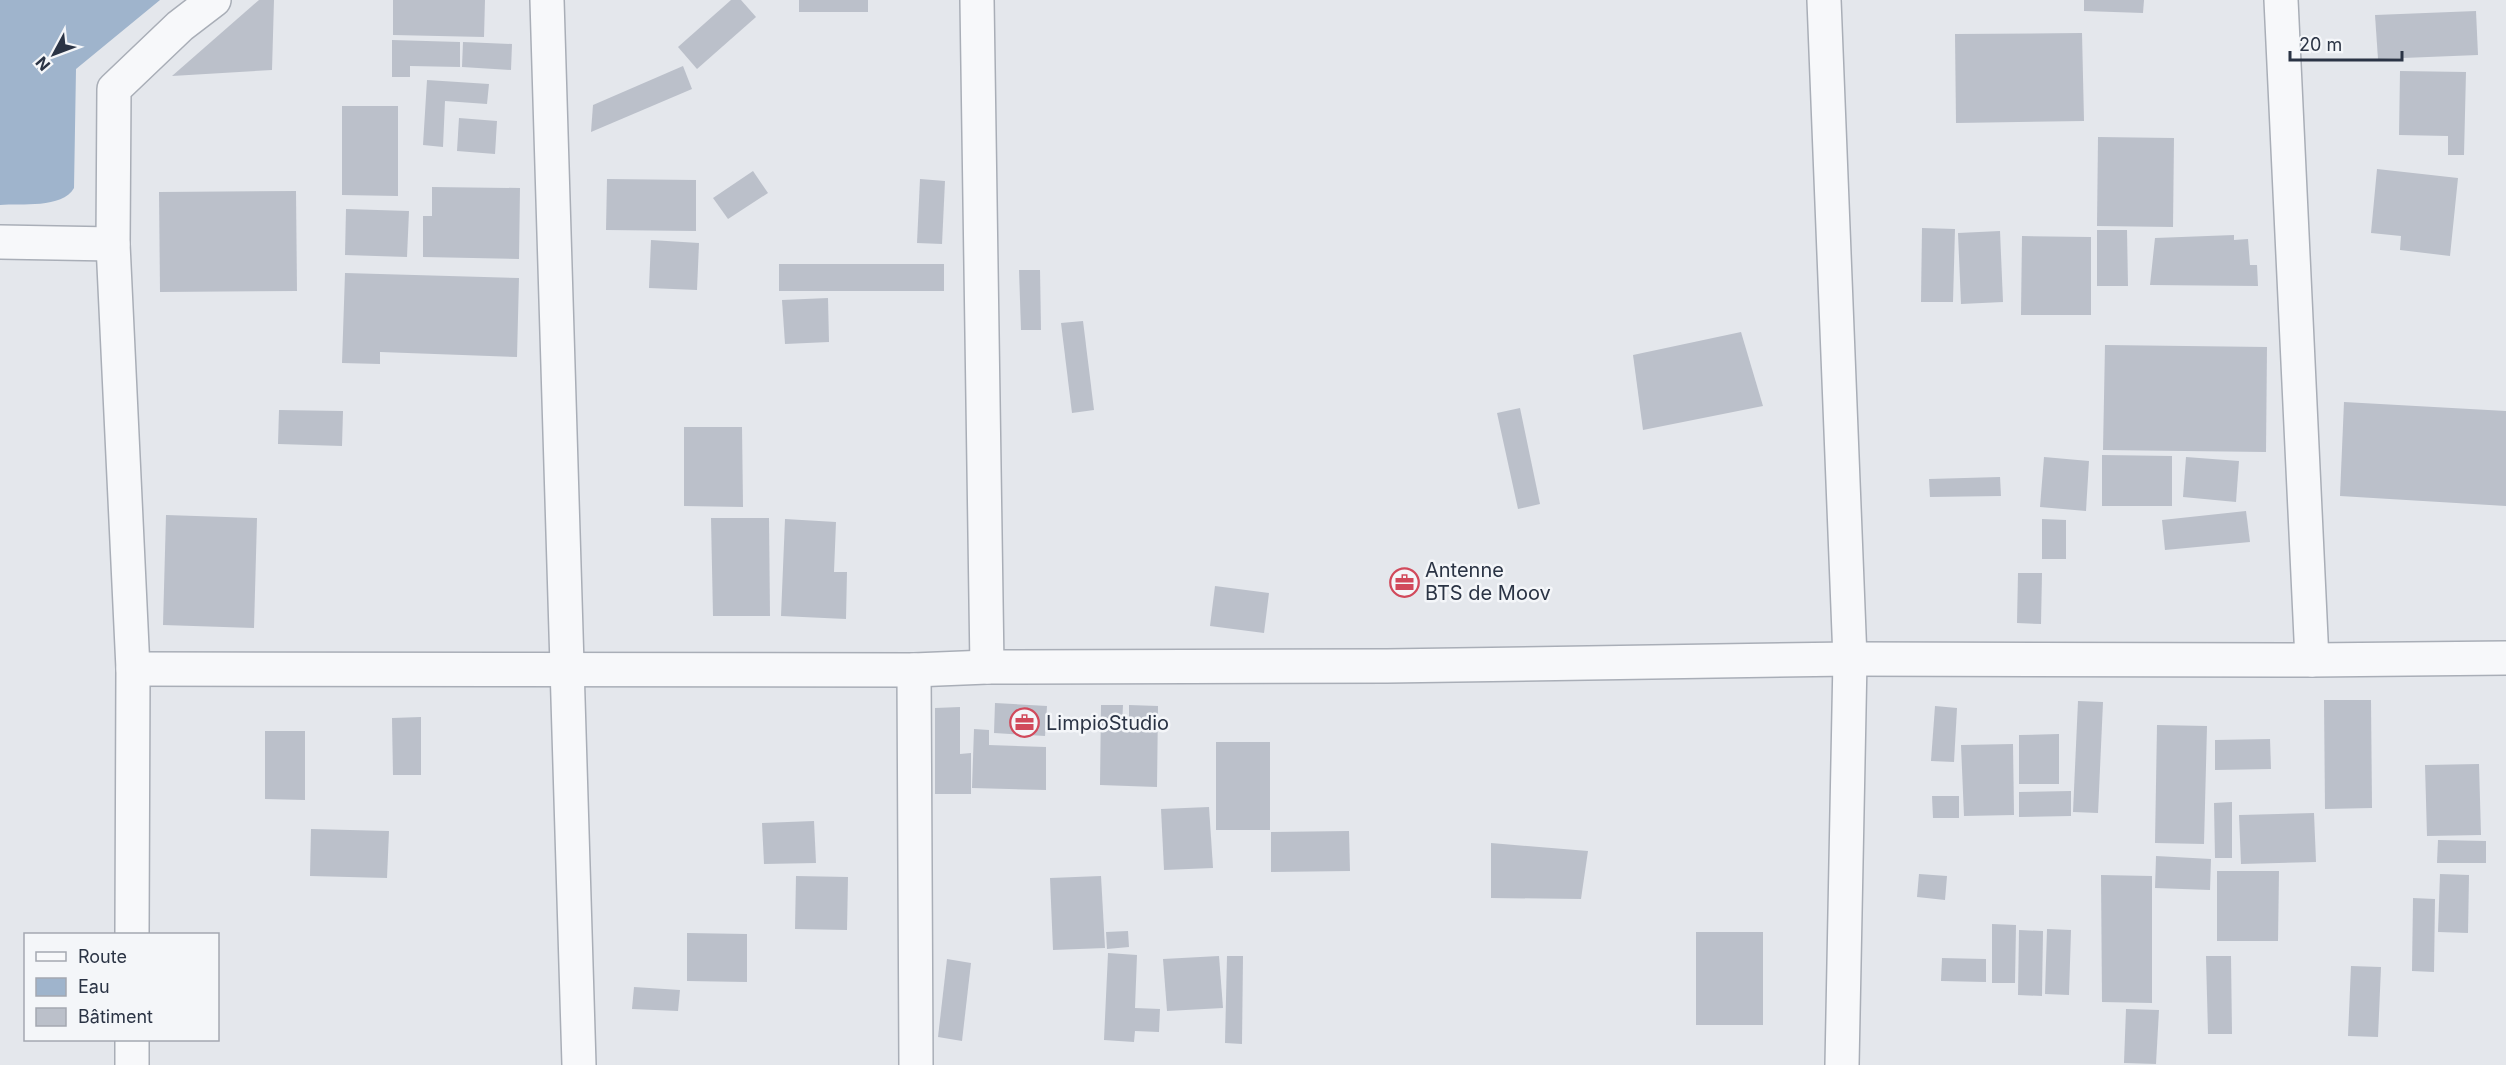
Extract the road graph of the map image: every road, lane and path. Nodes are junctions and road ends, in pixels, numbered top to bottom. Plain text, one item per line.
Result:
1 (214, 0) edge
2 (547, 0) edge
3 (977, 0) edge
4 (1824, 0) edge
5 (2281, 0) edge
6 (0, 242) edge
7 (113, 244) junction
8 (2506, 658) edge
9 (1850, 659) junction
10 (2312, 660) junction
11 (987, 667) junction
12 (133, 669) junction
13 (565, 670) junction
14 (914, 670) junction
15 (132, 933) edge
16 (132, 1041) edge
17 (132, 1065) edge
18 (579, 1065) edge
19 (916, 1065) edge
20 (1842, 1065) edge

1 - 7 street
2 - 13 street
3 - 11 street
4 - 9 street
5 - 10 street
6 - 7 street
7 - 12 street
8 - 10 street
9 - 10 street
9 - 11 street
9 - 20 street
11 - 14 street
12 - 13 street
12 - 15 street
13 - 14 street
13 - 18 street
14 - 19 street
16 - 17 street

